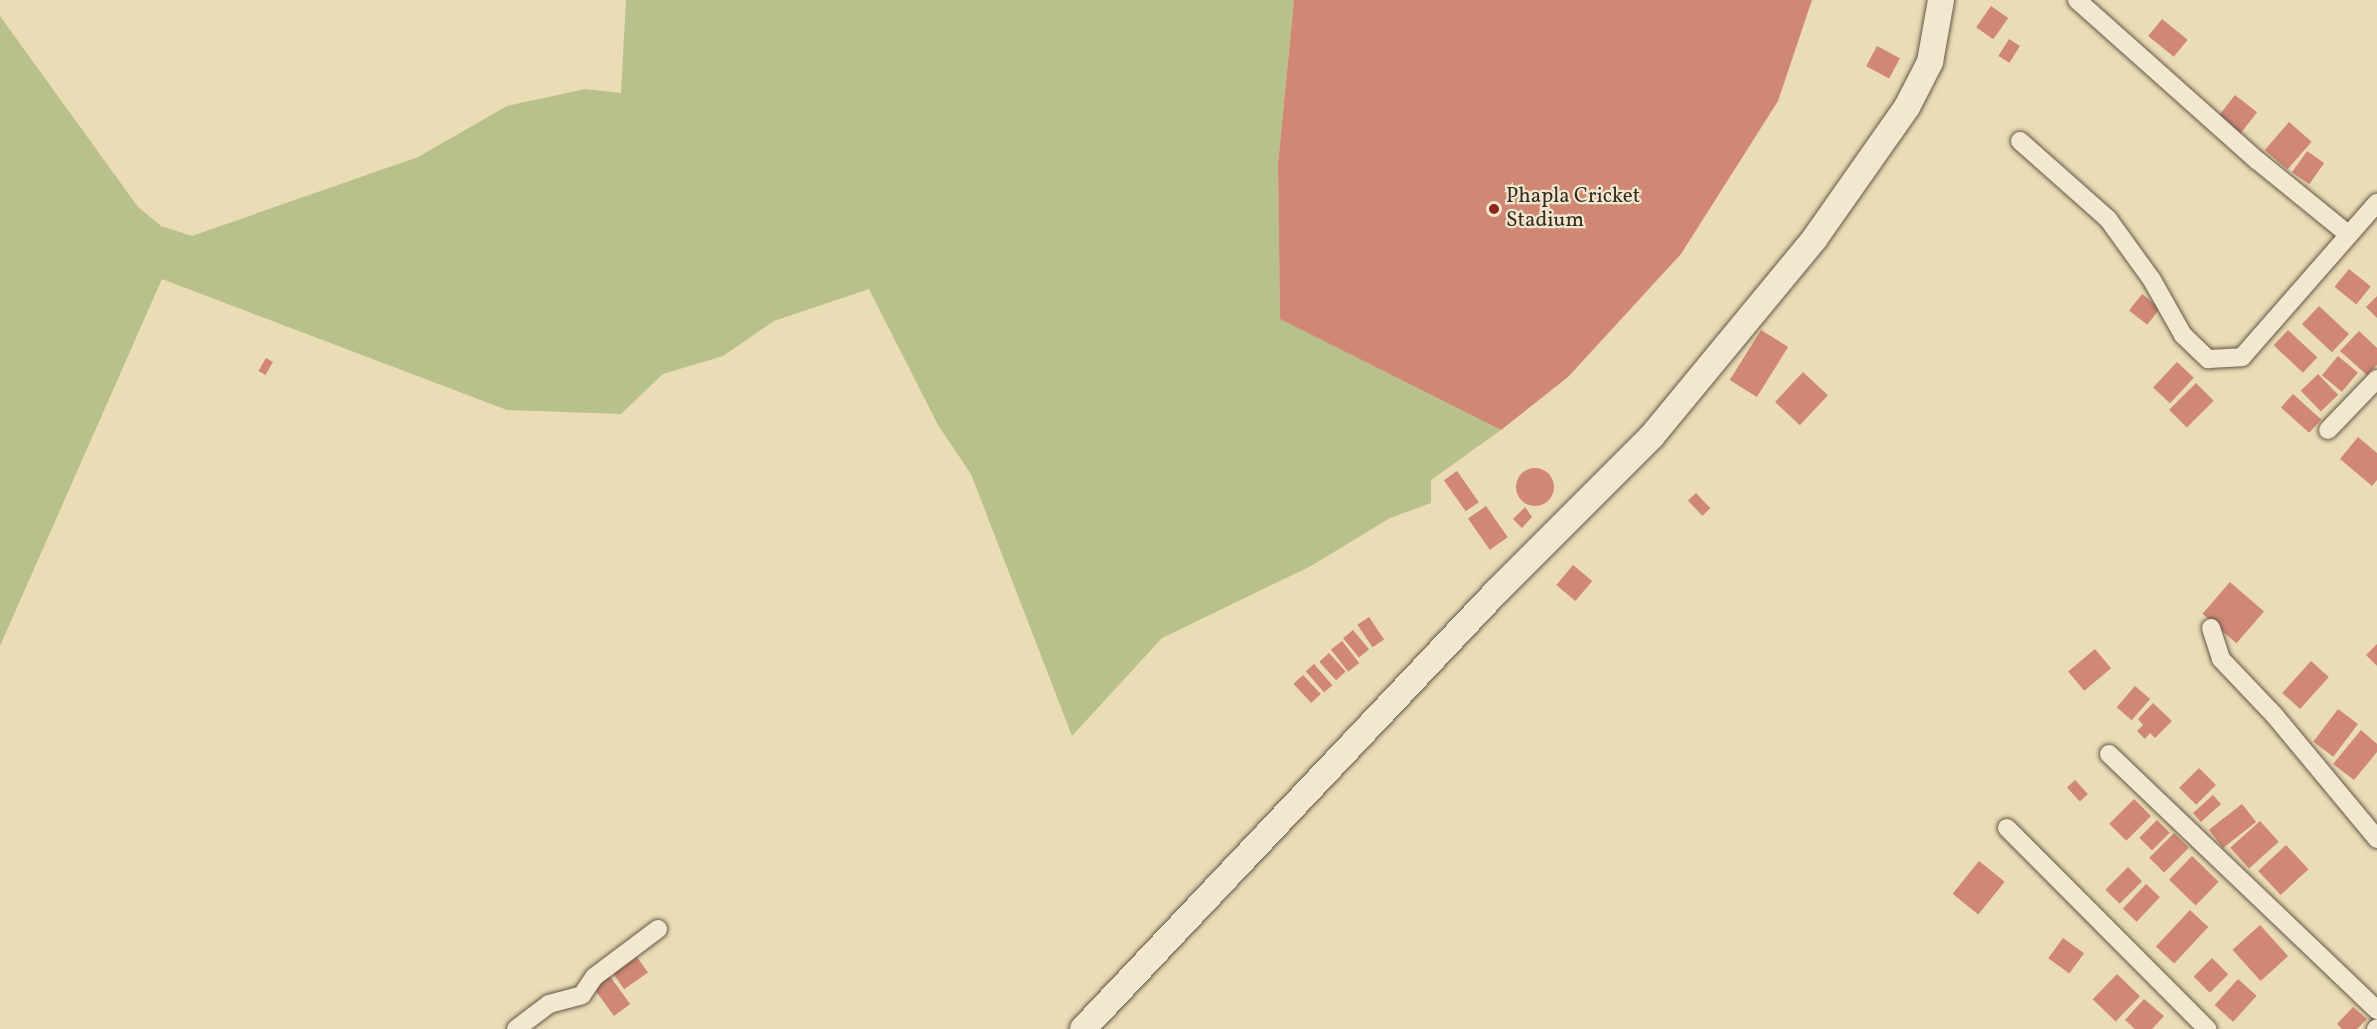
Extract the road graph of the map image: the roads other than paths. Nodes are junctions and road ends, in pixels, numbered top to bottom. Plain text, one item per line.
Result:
1 (1941, 0) edge
2 (2077, 0) edge
3 (2020, 141) dead end
4 (2377, 203) edge
5 (2349, 235) junction
6 (2377, 379) edge
7 (2328, 430) dead end
8 (2211, 628) dead end
9 (2109, 754) dead end
10 (2007, 828) dead end
11 (2377, 839) edge
12 (658, 929) dead end
13 (2377, 1010) edge
14 (516, 1029) edge
15 (1083, 1029) edge
16 (2207, 1029) edge

1 - 15 main road
2 - 5 street
3 - 5 street
4 - 5 street
6 - 7 street
8 - 11 street
9 - 13 street
10 - 16 street
12 - 14 street

